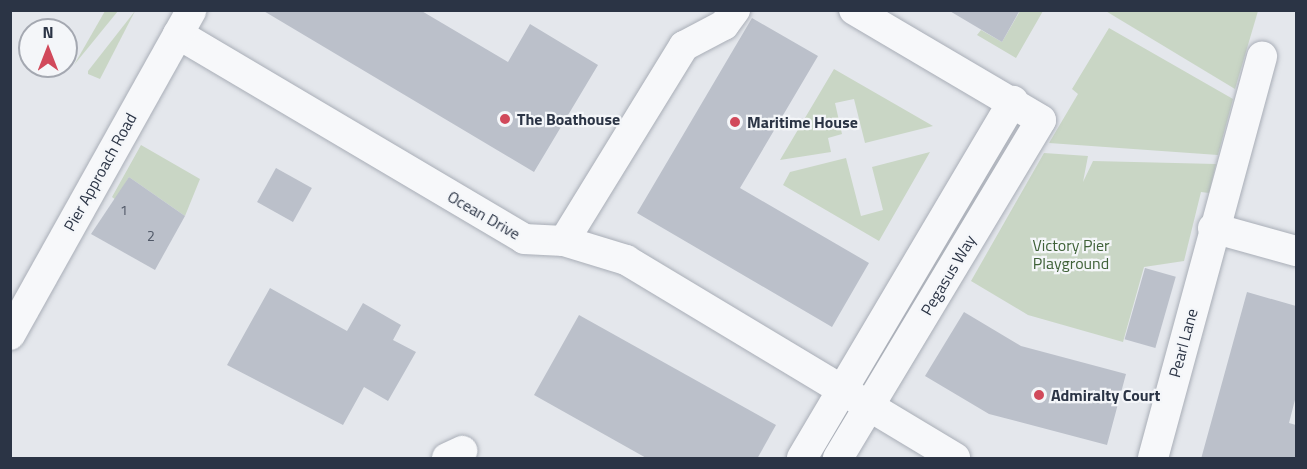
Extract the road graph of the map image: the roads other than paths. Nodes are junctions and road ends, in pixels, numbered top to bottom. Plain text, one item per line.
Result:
1 (735, 10) edge
2 (854, 10) edge
3 (185, 22) edge
4 (1262, 57) dead end
5 (1013, 101) junction
6 (1214, 228) junction
7 (564, 241) junction
8 (1296, 251) edge
9 (10, 335) edge
10 (843, 390) junction
11 (868, 406) junction
12 (802, 459) edge
13 (838, 459) edge
14 (955, 459) edge
15 (1153, 459) edge

1 - 7 street
2 - 5 street, Pegasus Way
3 - 7 street, Ocean Drive
3 - 9 street, Pier Approach Road
4 - 6 street, Pearl Lane
5 - 10 street, Pegasus Way
5 - 11 street, Pegasus Way
6 - 8 street
6 - 15 street, Pearl Lane
7 - 10 street, Ocean Drive
10 - 11 street, Ocean Drive
10 - 12 street, Pegasus Way
11 - 13 street, Pegasus Way
11 - 14 street, Ocean Drive

